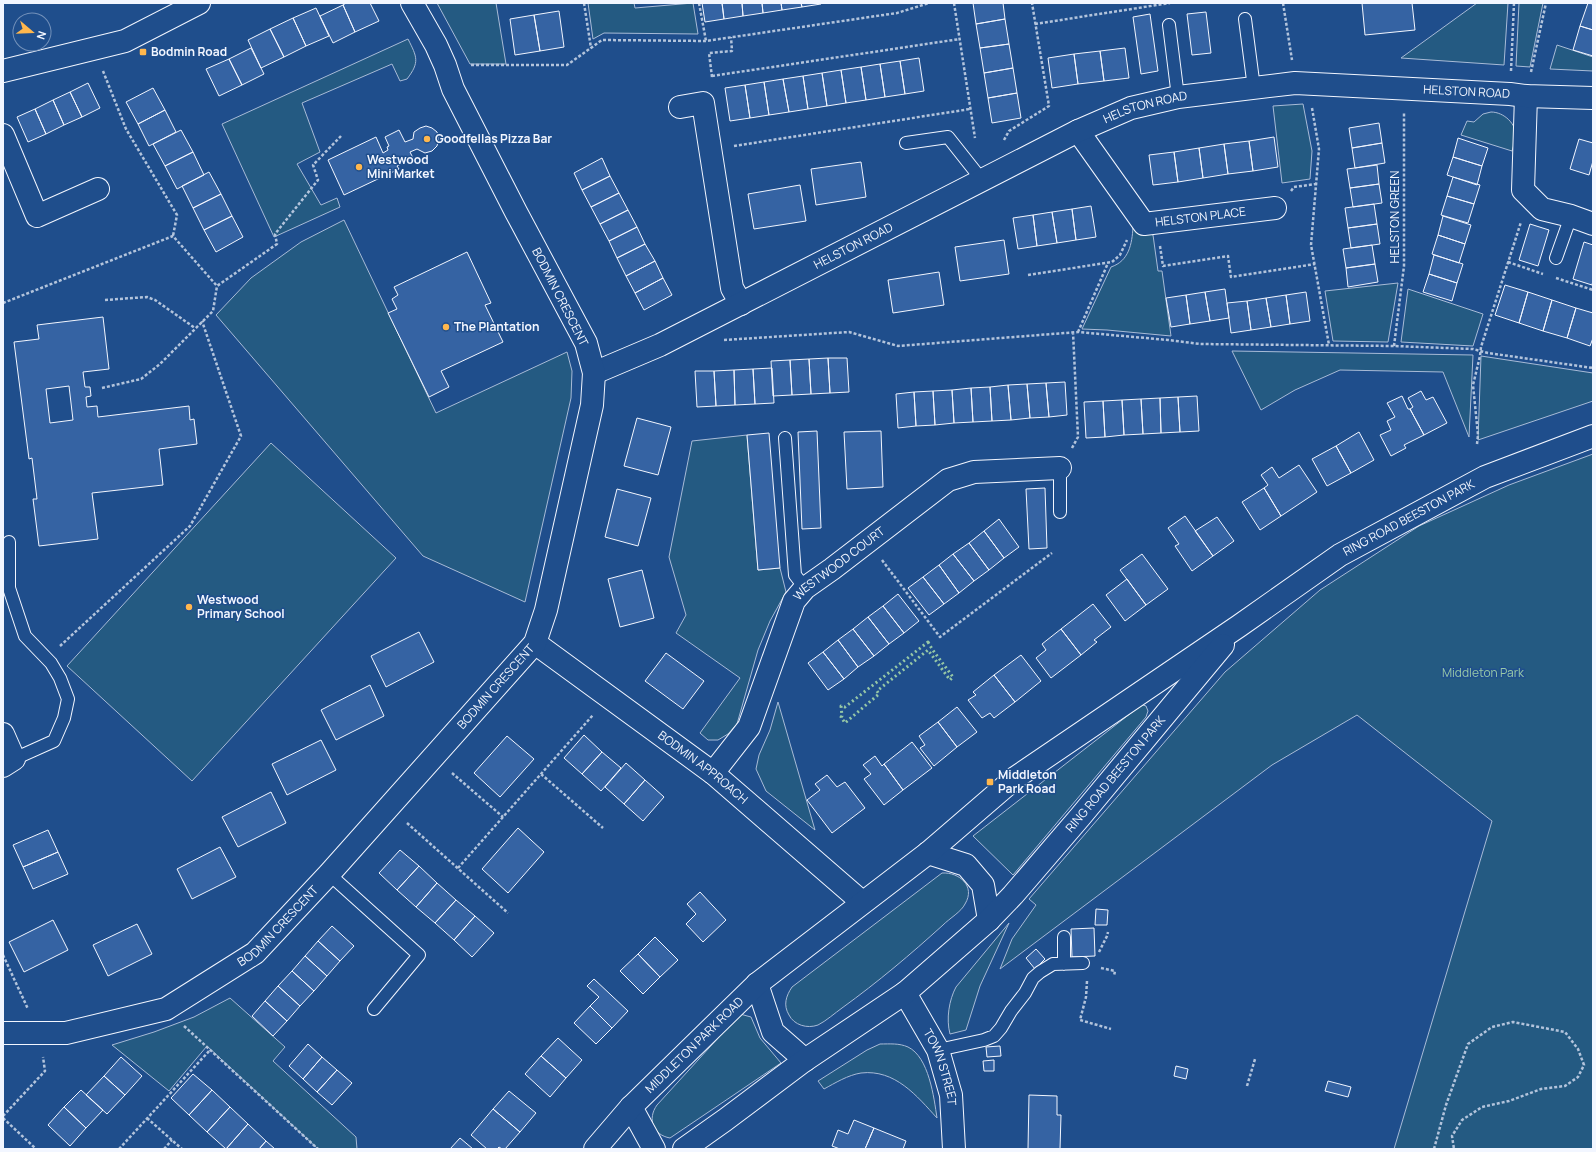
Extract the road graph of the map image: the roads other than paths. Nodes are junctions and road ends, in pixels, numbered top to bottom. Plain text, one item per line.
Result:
1 (199, 3) edge
2 (412, 3) edge
3 (1245, 19) dead end
4 (1169, 25) dead end
5 (3, 71) edge
6 (1254, 88) junction
7 (1518, 95) junction
8 (1178, 97) junction
9 (1593, 98) edge
10 (680, 107) dead end
11 (1078, 131) junction
12 (3, 135) edge
13 (906, 143) dead end
14 (982, 180) junction
15 (98, 189) dead end
16 (1275, 208) dead end
17 (1571, 216) junction
18 (1593, 224) edge
19 (1556, 258) dead end
20 (742, 304) junction
21 (594, 373) junction
22 (1593, 436) edge
23 (785, 438) dead end
24 (1060, 468) joint
25 (1060, 512) dead end
26 (9, 542) dead end
27 (805, 588) junction
28 (1239, 626) junction
29 (535, 642) junction
30 (3, 734) edge
31 (9, 763) edge
32 (713, 773) junction
33 (928, 853) junction
34 (329, 874) junction
35 (862, 902) junction
36 (989, 920) junction
37 (1064, 936) dead end
38 (1083, 963) dead end
39 (1064, 964) junction
40 (757, 984) junction
41 (905, 993) junction
42 (374, 1009) dead end
43 (3, 1032) edge
44 (938, 1050) junction
45 (805, 1060) junction
46 (632, 1107) junction
47 (595, 1149) edge
48 (654, 1149) edge
49 (684, 1149) edge
50 (954, 1149) edge

1 - 5 street
2 - 21 street, BODMIN CRESCENT
3 - 6 lane
4 - 8 lane
6 - 7 street, HELSTON ROAD
6 - 8 street, HELSTON ROAD
7 - 9 street, HELSTON ROAD
7 - 17 street
8 - 11 street, HELSTON ROAD
10 - 20 street
11 - 14 street, HELSTON ROAD
11 - 16 street, HELSTON PLACE
12 - 15 street
13 - 14 lane
14 - 20 street, HELSTON ROAD
17 - 18 street
17 - 19 lane
20 - 21 street, HELSTON ROAD
21 - 29 street, BODMIN CRESCENT
22 - 28 street, RING ROAD BEESTON PARK
23 - 27 lane
24 - 25 lane
24 - 27 street, WESTWOOD COURT
26 - 31 lane
27 - 32 street, WESTWOOD COURT
28 - 33 street, RING ROAD BEESTON PARK
28 - 36 street, RING ROAD BEESTON PARK
29 - 32 street, BODMIN APPROACH
29 - 34 street, BODMIN CRESCENT
30 - 31 street
32 - 35 street, BODMIN APPROACH
33 - 35 street, RING ROAD BEESTON PARK
33 - 36 street
34 - 42 lane
34 - 43 street, BODMIN CRESCENT
35 - 40 street, MIDDLETON PARK ROAD
36 - 41 street, RING ROAD BEESTON PARK
37 - 39 lane
38 - 39 lane
39 - 44 lane
40 - 45 street, MIDDLETON PARK ROAD
40 - 46 street, MIDDLETON PARK ROAD
41 - 44 street, TOWN STREET
41 - 45 street
44 - 50 street, TOWN STREET
45 - 49 street
46 - 47 street, MIDDLETON PARK ROAD
46 - 48 street

